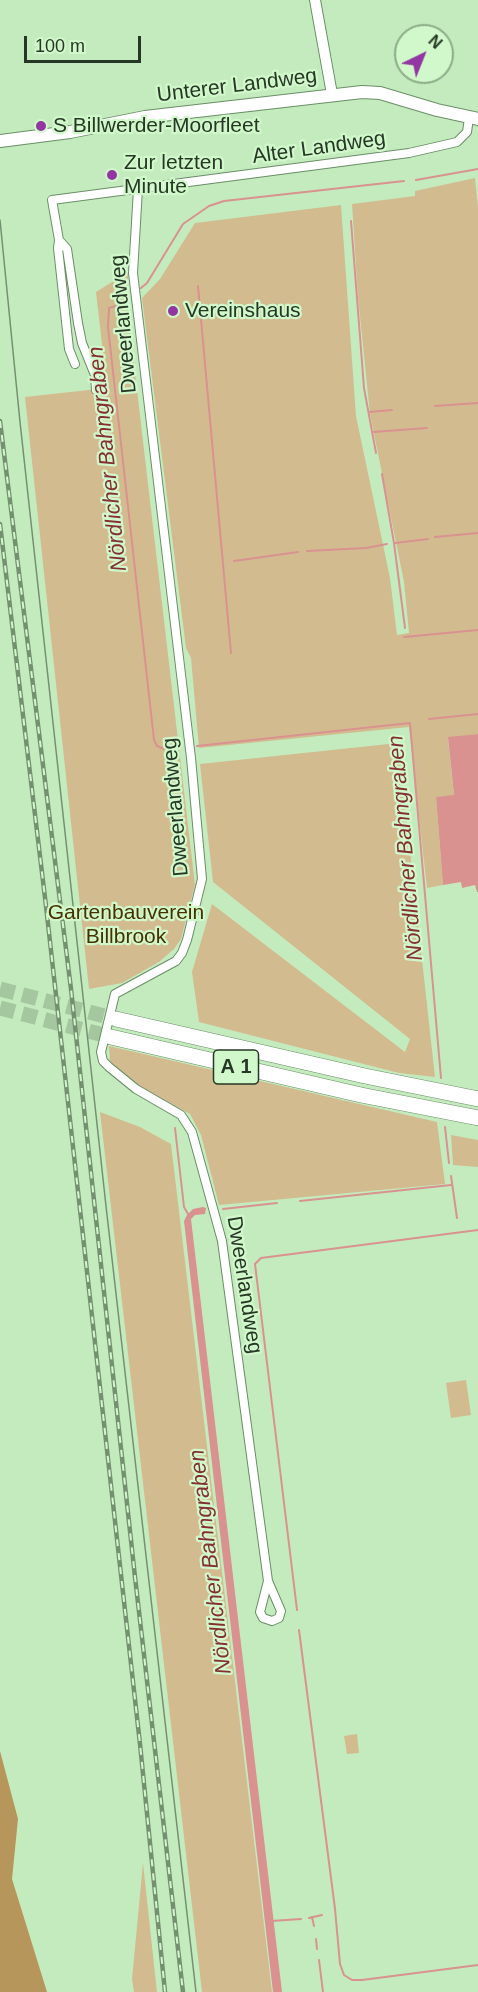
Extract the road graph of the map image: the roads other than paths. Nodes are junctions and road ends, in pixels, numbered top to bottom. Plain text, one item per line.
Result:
1 (315, 0) edge
2 (332, 94) junction
3 (474, 118) edge
4 (6, 140) edge
5 (138, 189) junction
6 (59, 240) junction
7 (75, 364) dead end
8 (96, 390) dead end
9 (116, 1019) tunnel mouth
10 (111, 1037) tunnel mouth
11 (478, 1099) edge
12 (478, 1118) edge
13 (268, 1581) dead end

1 - 2 street
2 - 3 main road, Unterer Landweg
2 - 4 main road, Unterer Landweg
3 - 5 street, Alter Landweg
5 - 6 street, Alter Landweg
5 - 13 street, Dweerlandweg
6 - 7 street, Alter Landweg
6 - 8 street, Alter Landweg
9 - 11 highway, A 1
10 - 12 highway, A 1

